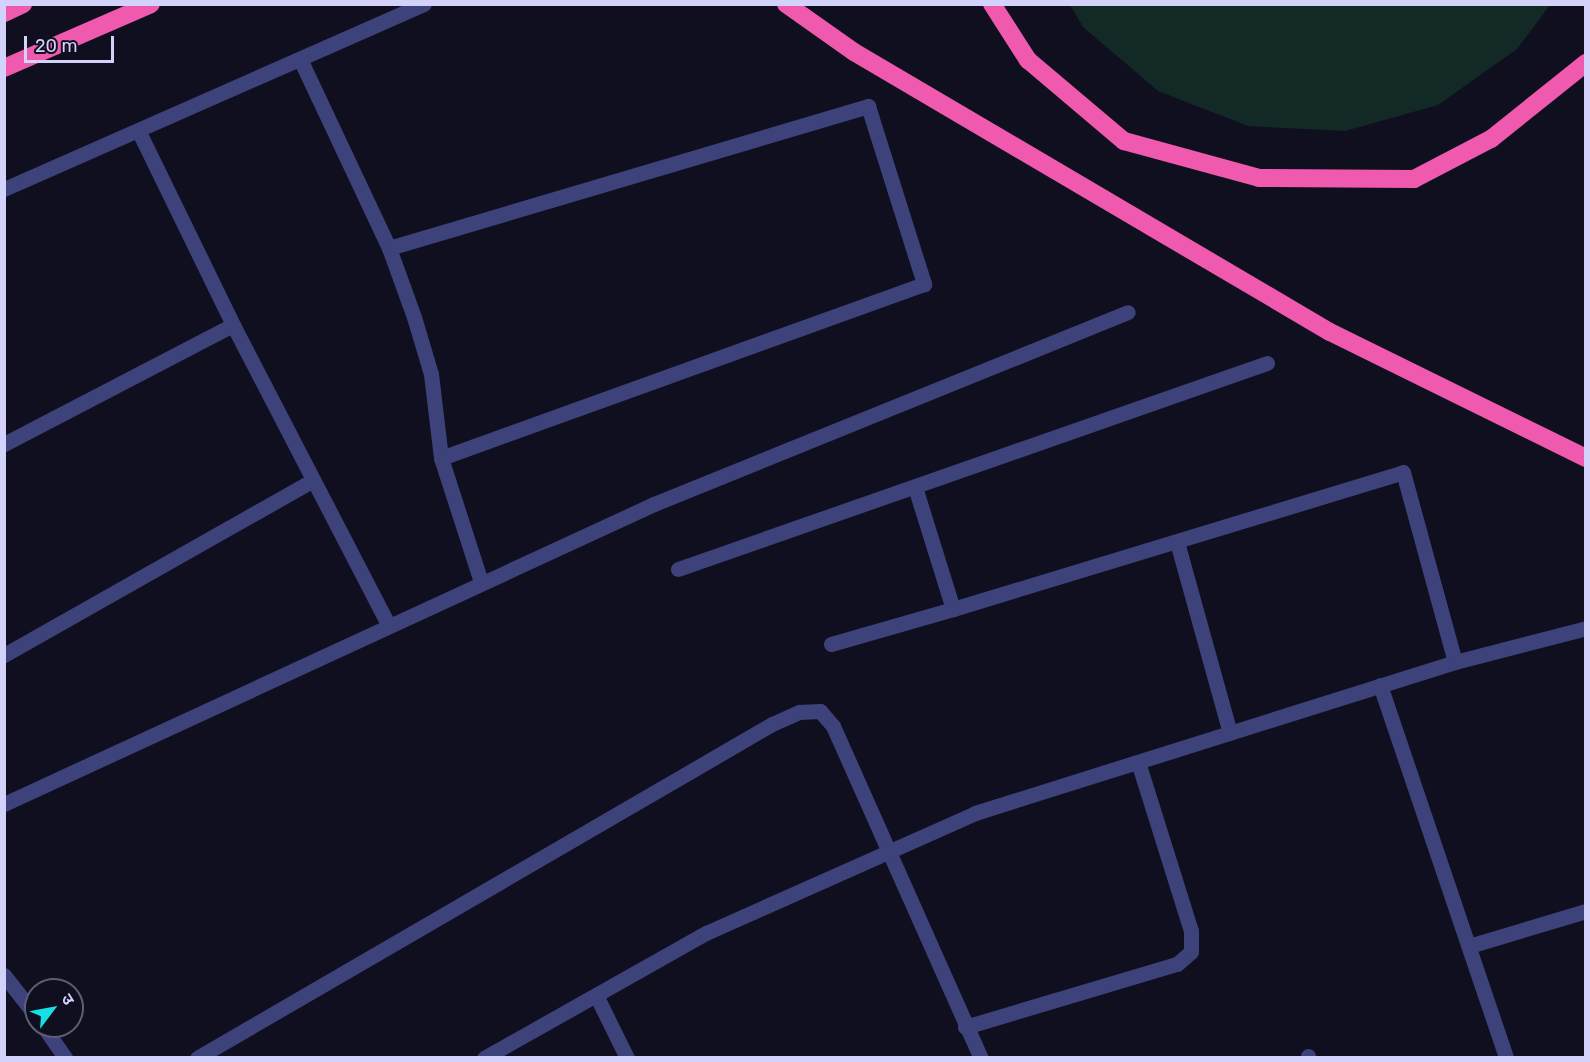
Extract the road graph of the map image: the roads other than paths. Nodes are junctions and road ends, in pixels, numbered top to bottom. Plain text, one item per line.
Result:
1 (24, 4) edge
2 (151, 4) edge
3 (424, 4) edge
4 (786, 4) edge
5 (992, 4) edge
6 (4, 13) edge
7 (301, 61) junction
8 (1586, 63) edge
9 (4, 68) edge
10 (139, 132) junction
11 (4, 189) edge
12 (389, 248) junction
13 (1128, 312) dead end
14 (233, 325) junction
15 (1267, 363) dead end
16 (4, 444) edge
17 (441, 458) junction
18 (1586, 458) edge
19 (313, 480) junction
20 (915, 487) junction
21 (1177, 542) junction
22 (678, 569) dead end
23 (481, 582) junction
24 (952, 609) junction
25 (388, 624) junction
26 (1586, 628) edge
27 (831, 644) dead end
28 (4, 655) edge
29 (1455, 662) junction
30 (1380, 685) junction
31 (1230, 733) junction
32 (1138, 762) junction
33 (4, 804) edge
34 (885, 849) junction
35 (1586, 911) edge
36 (1468, 946) junction
37 (4, 975) edge
38 (596, 995) junction
39 (24, 1001) edge
40 (965, 1028) junction
41 (51, 1038) edge
42 (980, 1057) edge
43 (65, 1058) edge
44 (197, 1058) edge
45 (484, 1058) edge
46 (627, 1058) edge
47 (1506, 1058) edge

1 - 6 highway
2 - 9 highway
3 - 7 street
4 - 18 highway
5 - 8 highway
7 - 10 street
7 - 12 street
10 - 11 street
10 - 14 street
12 - 17 street
12 - 17 street
13 - 23 street
14 - 16 street
14 - 19 street
15 - 20 street
17 - 23 street
19 - 25 street
19 - 28 street
20 - 22 street
20 - 24 street
21 - 24 street
21 - 29 street
21 - 31 street
23 - 25 street
24 - 27 street
25 - 33 street
26 - 29 street
29 - 30 street
30 - 31 street
30 - 36 street
31 - 32 street
32 - 34 street
32 - 40 street
34 - 38 street
34 - 40 street
34 - 44 street
35 - 36 street
36 - 47 street
37 - 39 street
38 - 45 street
38 - 46 street
40 - 42 street
41 - 43 street

